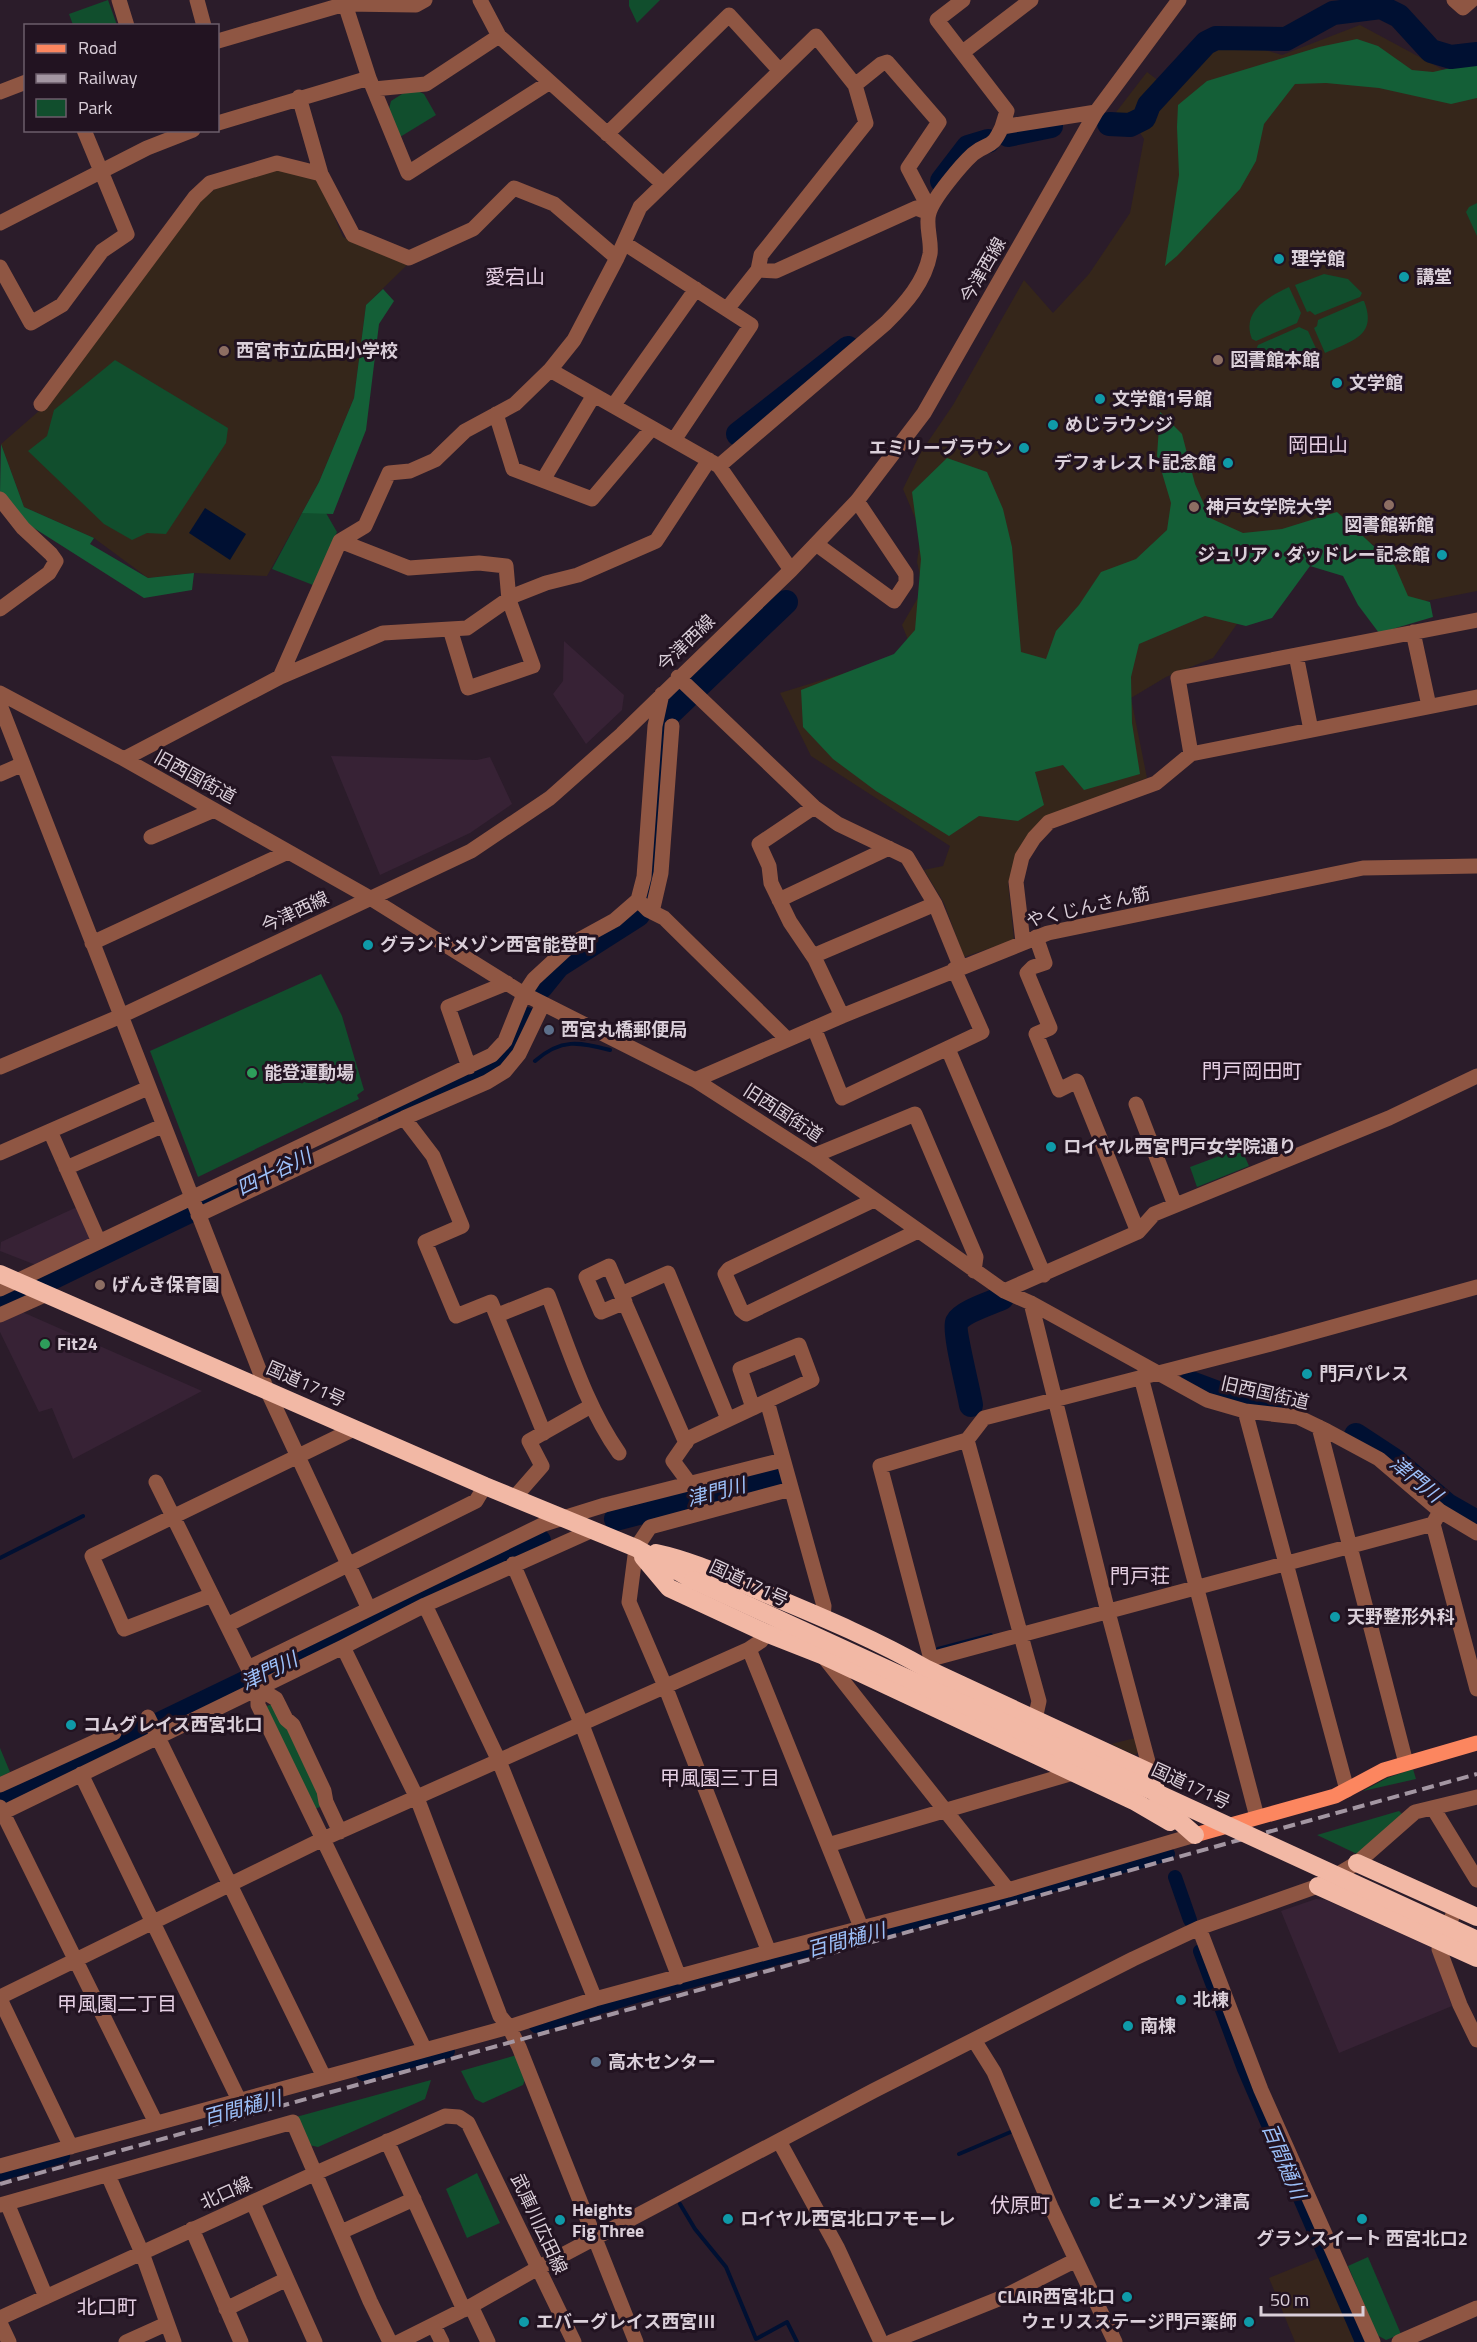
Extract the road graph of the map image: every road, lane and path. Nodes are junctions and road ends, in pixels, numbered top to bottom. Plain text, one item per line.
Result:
1 (119, 0) edge
2 (197, 0) edge
3 (425, 0) edge
4 (480, 0) edge
5 (963, 0) edge
6 (1031, 0) edge
7 (1179, 0) edge
8 (1454, 0) edge
9 (1473, 0) edge
10 (345, 4) junction
11 (126, 24) edge
12 (203, 24) edge
13 (499, 36) junction
14 (219, 41) edge
15 (963, 52) junction
16 (780, 71) junction
17 (24, 82) edge
18 (550, 82) junction
19 (371, 84) junction
20 (855, 85) junction
21 (0, 92) edge
22 (299, 98) junction
23 (1096, 112) junction
24 (219, 123) edge
25 (1002, 127) junction
26 (85, 132) edge
27 (185, 132) edge
28 (608, 135) junction
29 (100, 171) junction
30 (321, 174) junction
31 (663, 184) junction
32 (930, 212) junction
33 (0, 223) edge
34 (624, 243) junction
35 (617, 258) junction
36 (0, 267) edge
37 (758, 270) junction
38 (696, 289) junction
39 (727, 309) junction
40 (550, 370) junction
41 (594, 395) junction
42 (41, 404) dead end
43 (613, 406) junction
44 (496, 414) junction
45 (652, 428) junction
46 (674, 440) junction
47 (714, 463) junction
48 (543, 480) junction
49 (0, 499) edge
50 (857, 501) junction
51 (340, 541) junction
52 (816, 544) junction
53 (791, 570) junction
54 (508, 600) junction
55 (0, 609) edge
56 (1477, 620) edge
57 (450, 629) junction
58 (1413, 632) junction
59 (1296, 655) junction
60 (280, 677) junction
61 (688, 686) junction
62 (0, 693) edge
63 (662, 693) junction
64 (1477, 697) edge
65 (0, 705) edge
66 (1429, 706) junction
67 (672, 726) dead end
68 (1311, 730) junction
69 (1191, 754) junction
70 (124, 759) junction
71 (23, 764) junction
72 (0, 774) edge
73 (814, 807) junction
74 (214, 810) junction
75 (151, 837) dead end
76 (889, 848) junction
77 (288, 852) junction
78 (1477, 866) edge
79 (370, 898) junction
80 (779, 900) junction
81 (935, 904) junction
82 (644, 906) junction
83 (1030, 940) junction
84 (92, 943) junction
85 (813, 956) junction
86 (958, 969) junction
87 (507, 983) junction
88 (524, 994) junction
89 (543, 1004) junction
90 (121, 1016) junction
91 (842, 1016) junction
92 (814, 1028) junction
93 (788, 1040) junction
94 (948, 1049) junction
95 (0, 1067) edge
96 (469, 1067) junction
97 (1477, 1076) edge
98 (695, 1080) junction
99 (148, 1088) junction
100 (1136, 1104) dead end
101 (404, 1118) junction
102 (162, 1126) junction
103 (50, 1131) junction
104 (0, 1153) edge
105 (813, 1156) junction
106 (66, 1168) junction
107 (874, 1200) junction
108 (1175, 1205) junction
109 (195, 1207) junction
110 (918, 1231) junction
111 (1138, 1232) junction
112 (99, 1242) junction
113 (974, 1271) junction
114 (1044, 1275) junction
115 (26, 1285) edge
116 (1477, 1287) edge
117 (0, 1289) edge
118 (1004, 1291) junction
119 (1031, 1303) junction
120 (0, 1315) edge
121 (498, 1316) junction
122 (1160, 1373) junction
123 (1141, 1377) junction
124 (267, 1390) junction
125 (1055, 1400) junction
126 (760, 1404) junction
127 (591, 1406) junction
128 (1245, 1411) junction
129 (729, 1419) junction
130 (1319, 1426) junction
131 (354, 1429) junction
132 (544, 1433) junction
133 (967, 1440) junction
134 (686, 1443) junction
135 (619, 1454) dead end
136 (297, 1457) junction
137 (784, 1463) junction
138 (156, 1482) dead end
139 (690, 1484) junction
140 (790, 1485) junction
141 (485, 1486) junction
142 (514, 1498) junction
143 (174, 1517) junction
144 (561, 1518) junction
145 (1437, 1518) junction
146 (593, 1530) junction
147 (1477, 1533) edge
148 (636, 1548) junction
149 (1350, 1548) junction
150 (1286, 1563) junction
151 (513, 1564) junction
152 (348, 1565) junction
153 (1196, 1587) junction
154 (212, 1595) junction
155 (425, 1605) junction
156 (369, 1609) junction
157 (1108, 1612) junction
158 (824, 1618) junction
159 (227, 1625) junction
160 (766, 1634) junction
161 (1019, 1635) junction
162 (343, 1647) junction
163 (749, 1649) junction
164 (822, 1655) junction
165 (929, 1664) junction
166 (253, 1678) junction
167 (665, 1686) junction
168 (1477, 1689) edge
169 (148, 1717) dead end
170 (1035, 1719) junction
171 (582, 1725) junction
172 (114, 1733) dead end
173 (158, 1737) junction
174 (1477, 1743) edge
175 (1090, 1745) junction
176 (499, 1761) junction
177 (1406, 1763) junction
178 (1073, 1773) junction
179 (1151, 1773) junction
180 (81, 1774) junction
181 (0, 1785) edge
182 (1347, 1790) junction
183 (1155, 1792) junction
184 (1477, 1797) edge
185 (417, 1798) junction
186 (1134, 1801) junction
187 (1432, 1808) junction
188 (1, 1811) edge
189 (944, 1812) junction
190 (1257, 1817) junction
191 (340, 1832) junction
192 (1195, 1835) junction
193 (323, 1839) junction
194 (828, 1845) junction
195 (1357, 1863) junction
196 (1477, 1881) edge
197 (230, 1884) junction
198 (1318, 1887) junction
199 (1008, 1890) junction
200 (1456, 1907) junction
201 (1477, 1917) edge
202 (153, 1922) junction
203 (861, 1927) junction
204 (1199, 1928) junction
205 (1477, 1940) edge
206 (1441, 1941) junction
207 (769, 1952) junction
208 (1477, 1958) edge
209 (76, 1960) junction
210 (679, 1977) junction
211 (0, 1998) edge
212 (595, 2000) junction
213 (509, 2026) junction
214 (974, 2040) junction
215 (1477, 2040) edge
216 (425, 2050) junction
217 (324, 2077) junction
218 (238, 2100) junction
219 (156, 2123) junction
220 (468, 2123) joint
221 (387, 2141) junction
222 (779, 2141) junction
223 (71, 2147) junction
224 (0, 2166) edge
225 (316, 2173) junction
226 (108, 2175) junction
227 (414, 2199) junction
228 (253, 2202) junction
229 (4, 2204) edge
230 (192, 2229) junction
231 (341, 2232) junction
232 (595, 2237) junction
233 (142, 2253) junction
234 (1076, 2260) junction
235 (538, 2268) junction
236 (287, 2279) junction
237 (46, 2297) junction
238 (468, 2308) junction
239 (1477, 2308) edge
240 (226, 2309) junction
241 (0, 2318) edge
242 (0, 2323) edge
243 (166, 2324) junction
244 (434, 2326) junction
245 (9, 2342) edge
246 (126, 2342) edge
247 (174, 2342) edge
248 (241, 2342) edge
249 (315, 2342) edge
250 (390, 2342) edge
251 (399, 2342) edge
252 (442, 2342) edge
253 (488, 2342) edge
254 (574, 2342) edge
255 (636, 2342) edge
256 (881, 2342) edge
257 (891, 2342) edge
258 (1115, 2342) edge
259 (1373, 2342) edge
260 (1399, 2342) edge

1 - 11 street
2 - 12 street
3 - 10 street
4 - 13 street
5 - 15 street
6 - 15 street
7 - 23 street, 今津西線
8 - 9 street
10 - 14 street
10 - 19 street
13 - 18 street
13 - 19 street
15 - 25 street
16 - 20 street
16 - 28 street
16 - 31 street
17 - 21 street
18 - 19 street
18 - 28 street
19 - 22 street
20 - 32 street
20 - 37 street
22 - 24 street
22 - 30 street
23 - 25 street
23 - 50 street, 今津西線
25 - 32 street
26 - 29 street
27 - 29 street
28 - 31 street
29 - 33 street
29 - 36 street
30 - 35 street
30 - 42 street
31 - 34 street
32 - 37 street
32 - 47 street
34 - 35 street
34 - 38 street
35 - 40 street
37 - 39 street
38 - 39 street
38 - 43 street
39 - 46 street
40 - 41 street
40 - 44 street
41 - 43 street
41 - 48 street
43 - 45 street
44 - 48 street
44 - 51 street
45 - 46 street
45 - 48 street
46 - 47 street
47 - 53 street
47 - 54 street
49 - 55 street
50 - 52 street, 今津西線
50 - 52 street
51 - 54 street
51 - 60 street
52 - 53 street, 今津西線
53 - 61 street, 今津西線
54 - 57 street
54 - 57 street
56 - 58 street
57 - 60 street
58 - 59 street
58 - 66 street
59 - 68 street
59 - 69 street
60 - 70 street
61 - 63 street, 今津西線
61 - 73 street
62 - 70 street, 旧西国街道
63 - 79 street, 今津西線
63 - 82 street
64 - 66 street
65 - 71 street
66 - 68 street
67 - 82 street
68 - 69 street
69 - 83 street
70 - 74 street, 旧西国街道
71 - 72 street
71 - 84 street
73 - 76 street
73 - 80 street
74 - 75 street
74 - 77 street, 旧西国街道
76 - 80 street
76 - 81 street
77 - 79 street, 旧西国街道
77 - 84 street
78 - 83 street, やくじんさん筋
79 - 87 street, 旧西国街道
79 - 90 street, 今津西線
80 - 85 street
81 - 85 street
81 - 86 street
82 - 88 street
82 - 93 street
83 - 86 street, やくじんさん筋
83 - 111 street
84 - 90 street
85 - 91 street
86 - 91 street, やくじんさん筋
86 - 94 street
87 - 88 street, 旧西国街道
87 - 96 street
88 - 89 street, 旧西国街道
88 - 96 street
89 - 98 street, 旧西国街道
89 - 101 street
90 - 95 street, 今津西線
90 - 99 street
91 - 92 street, やくじんさん筋
92 - 93 street, やくじんさん筋
92 - 94 street
93 - 98 street, やくじんさん筋
94 - 114 street
96 - 109 street
97 - 108 street
98 - 105 street, 旧西国街道
99 - 102 street
99 - 103 street
100 - 108 street
101 - 109 street
101 - 121 street
102 - 106 street
102 - 109 street
103 - 104 street
103 - 106 street
105 - 107 street, 旧西国街道
105 - 113 street
106 - 112 street
107 - 110 street, 旧西国街道
107 - 110 street
108 - 111 street
109 - 112 street
109 - 124 street
110 - 113 street, 旧西国街道
111 - 114 street
112 - 115 street
113 - 118 street, 旧西国街道
114 - 118 street
115 - 117 street
115 - 120 street
115 - 124 highway, 国道171号
116 - 122 street
118 - 119 street, 旧西国街道
119 - 122 street, 旧西国街道
119 - 125 street
121 - 127 street
121 - 132 street
122 - 123 street
122 - 128 street, 旧西国街道
123 - 125 street
123 - 153 street
124 - 131 highway, 国道171号
124 - 136 street
125 - 133 street
125 - 157 street
126 - 126 street
126 - 129 street
126 - 137 street
127 - 132 street
127 - 135 street
128 - 130 street, 旧西国街道
128 - 150 street
129 - 134 street
129 - 134 street
130 - 145 street, 旧西国街道
130 - 149 street
131 - 136 street
131 - 141 highway, 国道171号
132 - 142 street
133 - 161 street
133 - 165 street
134 - 139 street
136 - 143 street
136 - 152 street
137 - 139 street
137 - 140 street
138 - 143 street
139 - 144 street
140 - 148 street
140 - 158 street
141 - 142 highway, 国道171号
141 - 152 street
142 - 144 highway, 国道171号
143 - 154 street
143 - 154 street
144 - 146 highway, 国道171号
144 - 156 street
145 - 147 street, 旧西国街道
145 - 149 street
145 - 168 street
146 - 148 highway, 国道171号
146 - 151 street
148 - 158 highway
148 - 160 highway
148 - 167 street
148 - 205 highway, 国道171号, bridge
149 - 150 street
149 - 177 street
150 - 153 street
150 - 182 street
151 - 155 street
151 - 171 street
152 - 156 street
152 - 159 street
153 - 157 street
153 - 190 street
154 - 159 street
155 - 162 street
155 - 176 street
156 - 166 street
157 - 161 street
157 - 179 street
158 - 165 highway
159 - 166 street
160 - 163 street
160 - 164 highway
161 - 165 street
161 - 170 street
162 - 166 street
162 - 185 street
163 - 167 street
163 - 194 street
164 - 178 highway
164 - 189 street
165 - 170 highway
166 - 173 street
166 - 191 street
166 - 193 street
167 - 171 street
167 - 207 street
169 - 173 street
170 - 175 highway
171 - 176 street
171 - 210 street
172 - 181 street
173 - 180 street
173 - 197 street
174 - 177 main road
175 - 178 street
175 - 179 highway
176 - 185 street
176 - 212 street
177 - 182 main road
178 - 186 highway
178 - 189 street
179 - 183 highway
180 - 188 street
180 - 202 street
182 - 190 main road
183 - 186 highway
183 - 192 highway
184 - 187 street
185 - 191 street
185 - 213 street
186 - 192 highway
187 - 195 street
187 - 196 street
188 - 209 street
189 - 194 street
189 - 199 street
190 - 192 main road
191 - 193 street
192 - 199 street
193 - 197 street
193 - 216 street
194 - 203 street
195 - 198 street
195 - 200 highway
197 - 202 street
197 - 217 street
198 - 204 street
198 - 206 highway
199 - 203 street
200 - 201 highway
200 - 206 street
202 - 209 street
202 - 218 street
203 - 207 street
204 - 214 street
204 - 259 street
206 - 208 highway
206 - 215 street
207 - 210 street
209 - 211 street
209 - 219 street
210 - 212 street
211 - 223 street
212 - 213 street
213 - 216 street
213 - 232 street
214 - 222 street
214 - 234 street
216 - 217 street
217 - 218 street
218 - 219 street
219 - 223 street
220 - 221 street, 北口線
220 - 235 street, 武庫川広田線
221 - 225 street, 北口線
221 - 227 street
222 - 232 street
222 - 256 street
223 - 224 street
225 - 226 street
225 - 228 street, 北口線
225 - 231 street
226 - 229 street
226 - 233 street
227 - 231 street
227 - 238 street
228 - 230 street, 北口線
228 - 236 street
229 - 237 street
230 - 233 street, 北口線
230 - 240 street
231 - 250 street
232 - 235 street
232 - 255 street
233 - 237 street, 北口線
233 - 243 street
234 - 257 street
234 - 258 street
235 - 238 street
235 - 254 street, 武庫川広田線
236 - 240 street
236 - 249 street
237 - 241 street, 北口線
238 - 244 street
238 - 253 street
239 - 260 street
240 - 248 street
242 - 245 street
243 - 246 street
243 - 247 street
244 - 251 street
244 - 252 street

